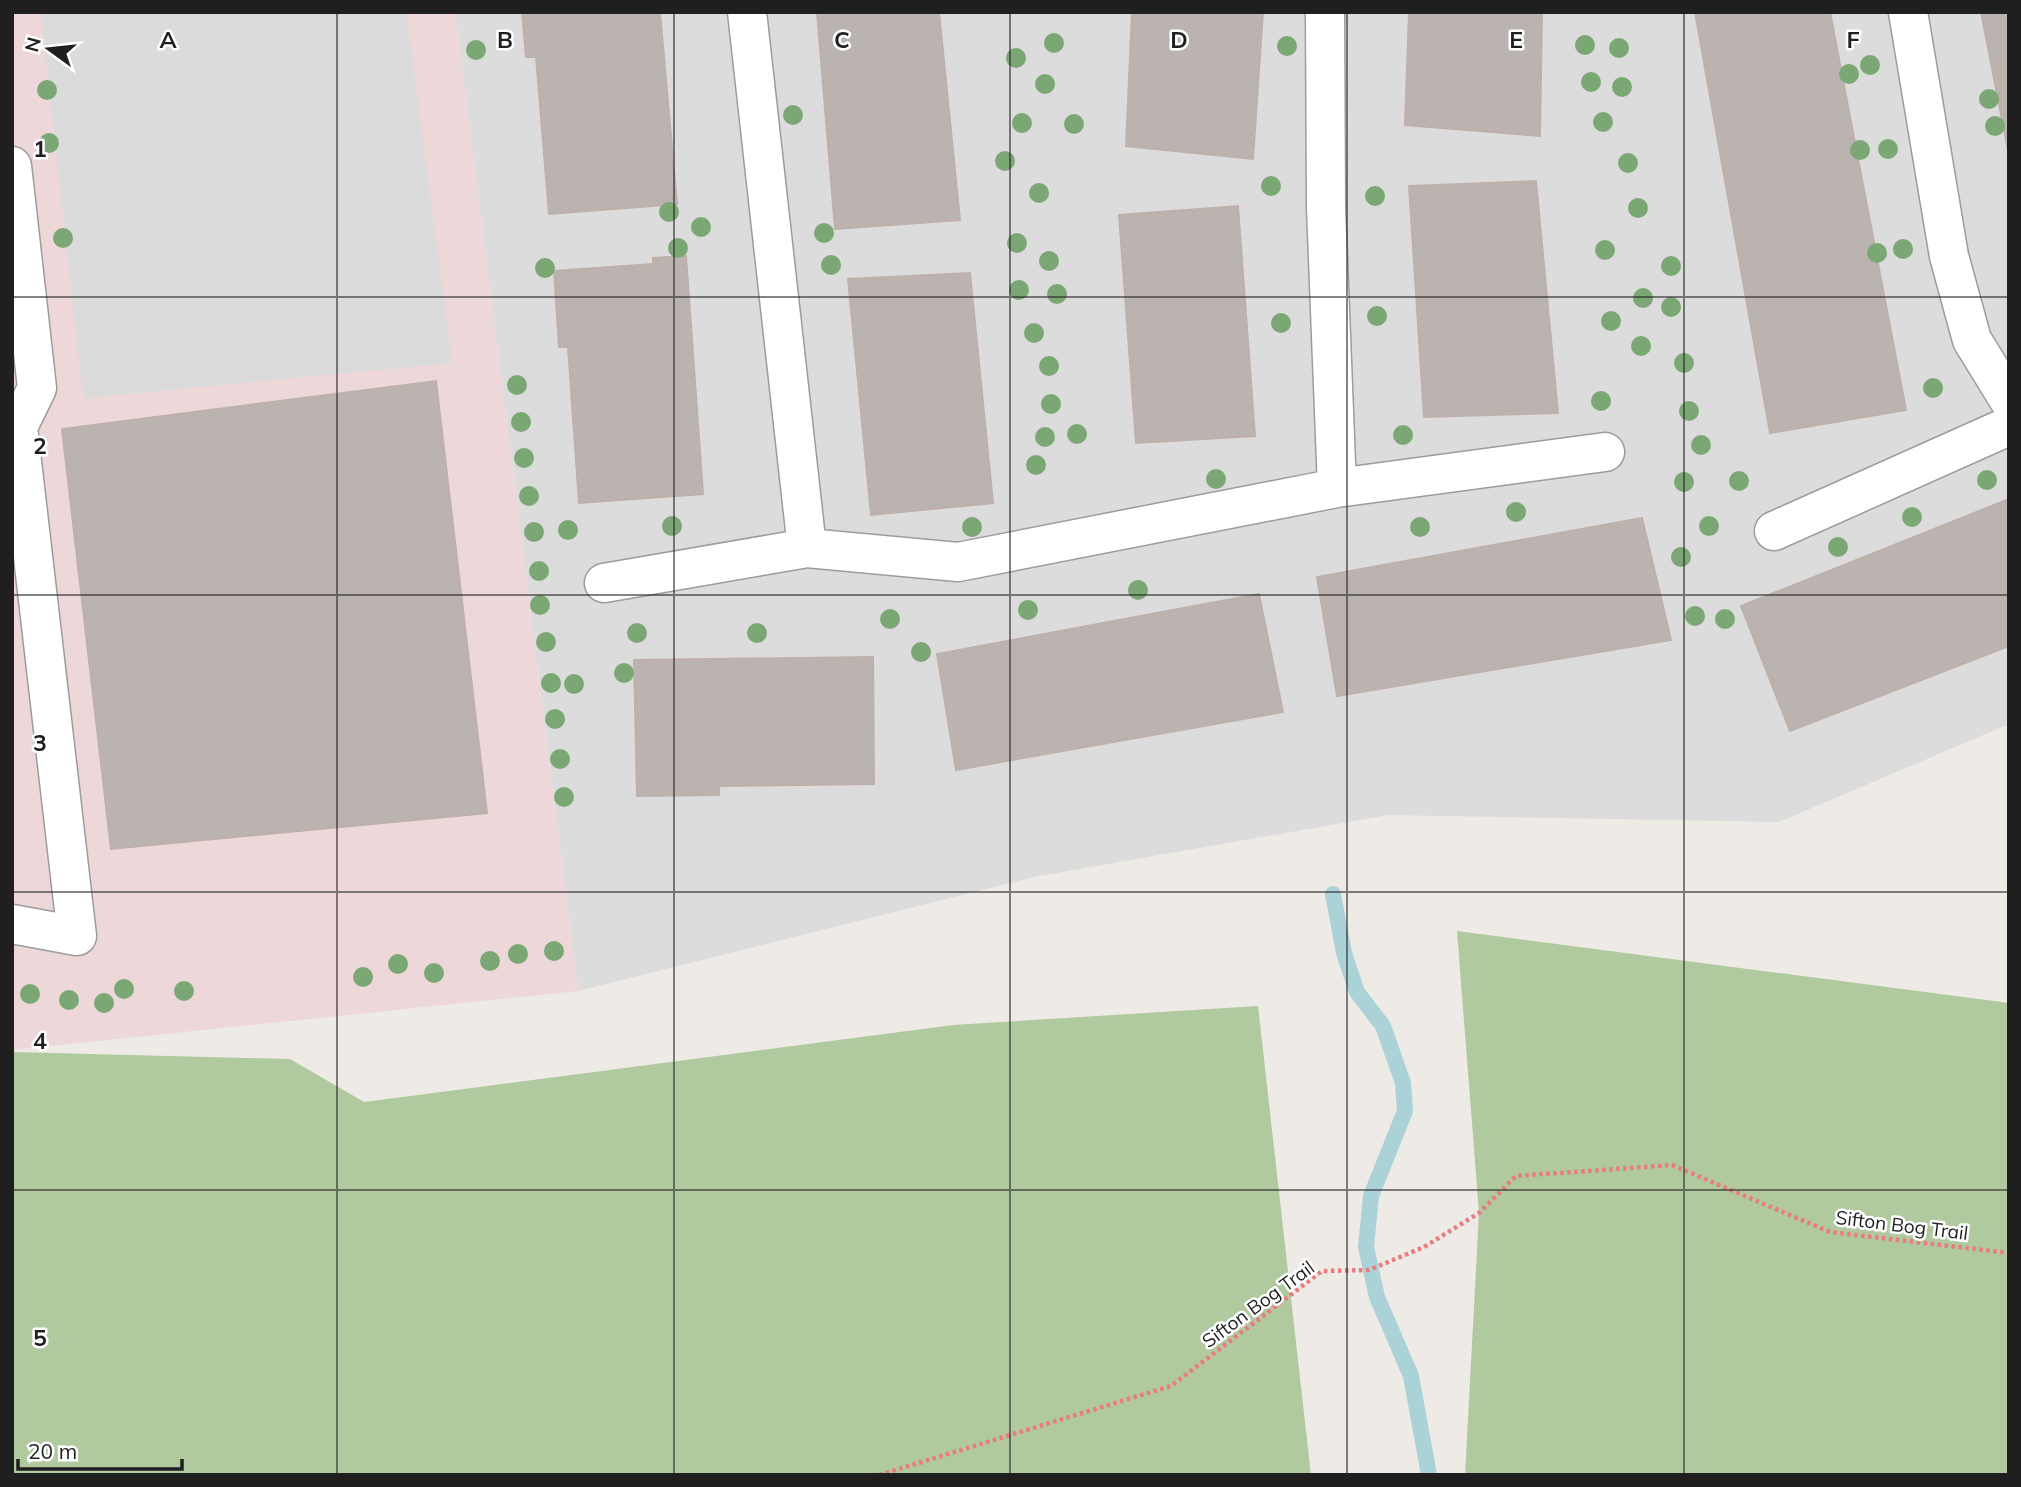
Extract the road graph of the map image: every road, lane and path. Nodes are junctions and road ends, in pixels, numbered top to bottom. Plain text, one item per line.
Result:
1 (747, 12) edge
2 (1325, 12) edge
3 (1908, 12) edge
4 (12, 166) edge
5 (2009, 400) edge
6 (2009, 426) edge
7 (1605, 452) dead end
8 (1337, 488) junction
9 (1774, 531) dead end
10 (807, 548) junction
11 (604, 583) dead end
12 (12, 924) edge
13 (2009, 1253) edge
14 (879, 1475) edge

1 - 10 lane
2 - 8 lane
3 - 5 lane
4 - 12 lane
6 - 9 lane
7 - 8 lane
8 - 10 lane
10 - 11 lane
13 - 14 path, Sifton Bog Trail

